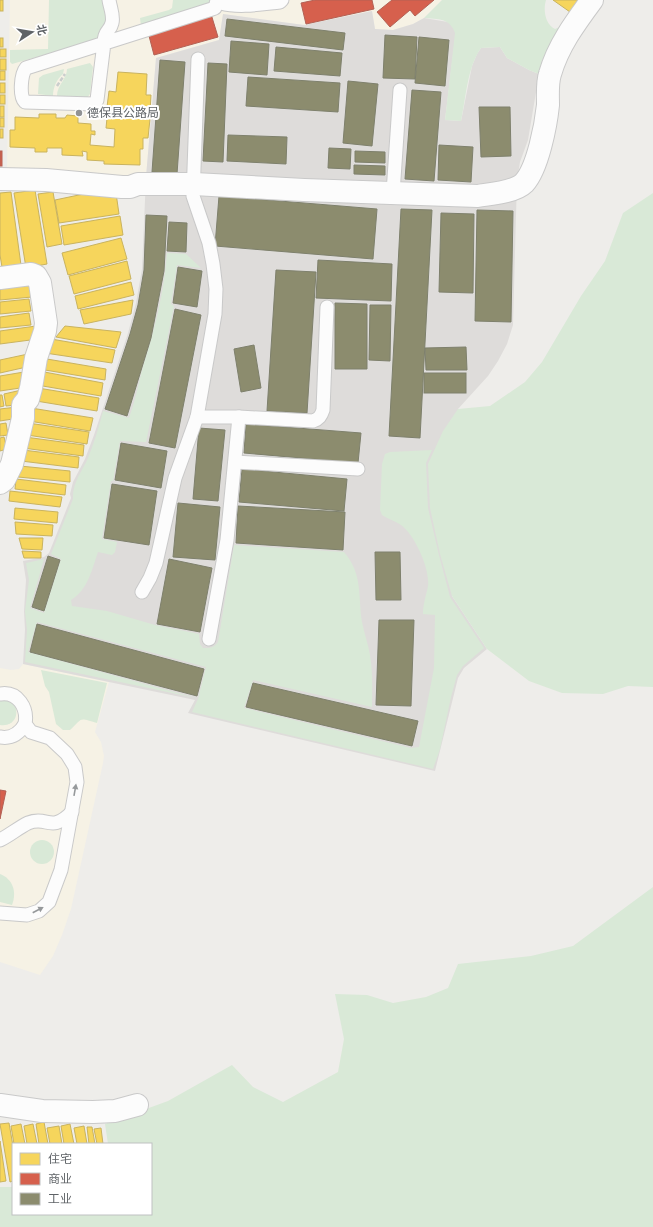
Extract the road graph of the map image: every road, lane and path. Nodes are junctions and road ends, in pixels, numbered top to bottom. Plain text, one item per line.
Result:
1 (109, 0) edge
2 (218, 0) edge
3 (282, 0) edge
4 (592, 0) edge
5 (104, 43) junction
6 (64, 56) junction
7 (198, 59) dead end
8 (400, 90) dead end
9 (54, 103) junction
10 (0, 179) edge
11 (194, 184) junction
12 (394, 193) junction
13 (0, 278) edge
14 (327, 307) dead end
15 (197, 417) junction
16 (239, 417) junction
17 (234, 462) junction
18 (358, 469) dead end
19 (0, 483) edge
20 (142, 592) dead end
21 (209, 639) dead end
22 (0, 694) edge
23 (25, 724) junction
24 (0, 738) edge
25 (72, 812) junction
26 (0, 840) edge
27 (0, 913) edge
28 (0, 1105) edge
29 (137, 1106) dead end

1 - 5 lane
2 - 3 lane
2 - 5 lane
4 - 12 street
5 - 6 lane
5 - 9 lane
6 - 9 path
6 - 9 lane
7 - 11 lane
8 - 12 lane
10 - 11 street
11 - 12 street
11 - 15 lane
13 - 19 street
14 - 16 lane
15 - 16 lane
15 - 20 lane
16 - 17 lane
17 - 18 lane
17 - 21 lane
22 - 23 lane
23 - 24 lane
25 -> 23 lane
25 - 26 lane
27 -> 25 lane
28 - 29 street

